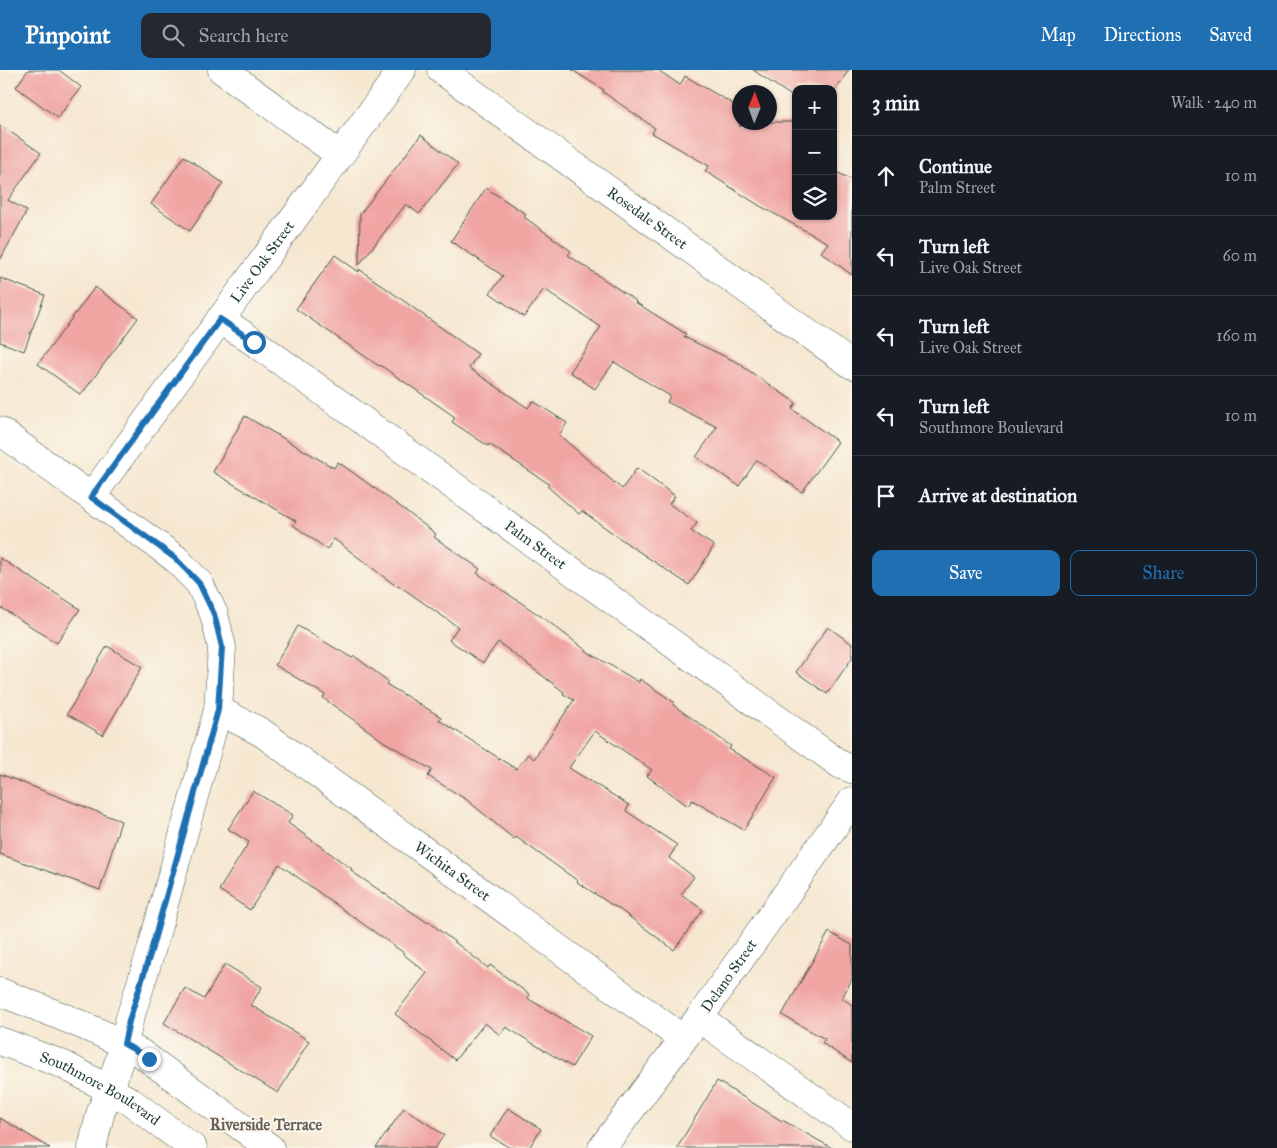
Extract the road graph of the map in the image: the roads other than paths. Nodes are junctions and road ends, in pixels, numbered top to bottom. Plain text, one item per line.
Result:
1 (222, 70) edge
2 (402, 70) edge
3 (441, 70) edge
4 (340, 155) junction
5 (220, 319) junction
6 (852, 365) edge
7 (0, 431) edge
8 (91, 497) junction
9 (218, 710) junction
10 (852, 769) edge
11 (852, 801) edge
12 (0, 992) edge
13 (691, 1028) junction
14 (0, 1041) edge
15 (124, 1044) junction
16 (110, 1090) junction
17 (852, 1126) edge
18 (92, 1148) edge
19 (193, 1148) edge
20 (270, 1148) edge
21 (602, 1148) edge

1 - 4 street
2 - 4 street, Live Oak Street
3 - 6 street, Rosedale Street
4 - 5 street, Live Oak Street
5 - 8 street, Live Oak Street
5 - 10 street, Palm Street
7 - 8 street
8 - 9 street
9 - 13 street, Wichita Street
9 - 15 street
11 - 13 street, Delano Street
12 - 15 street
13 - 17 street, Wichita Street
13 - 21 street, Delano Street
14 - 16 street, Southmore Boulevard
15 - 16 street
15 - 20 street
16 - 18 street
16 - 19 street, Southmore Boulevard

